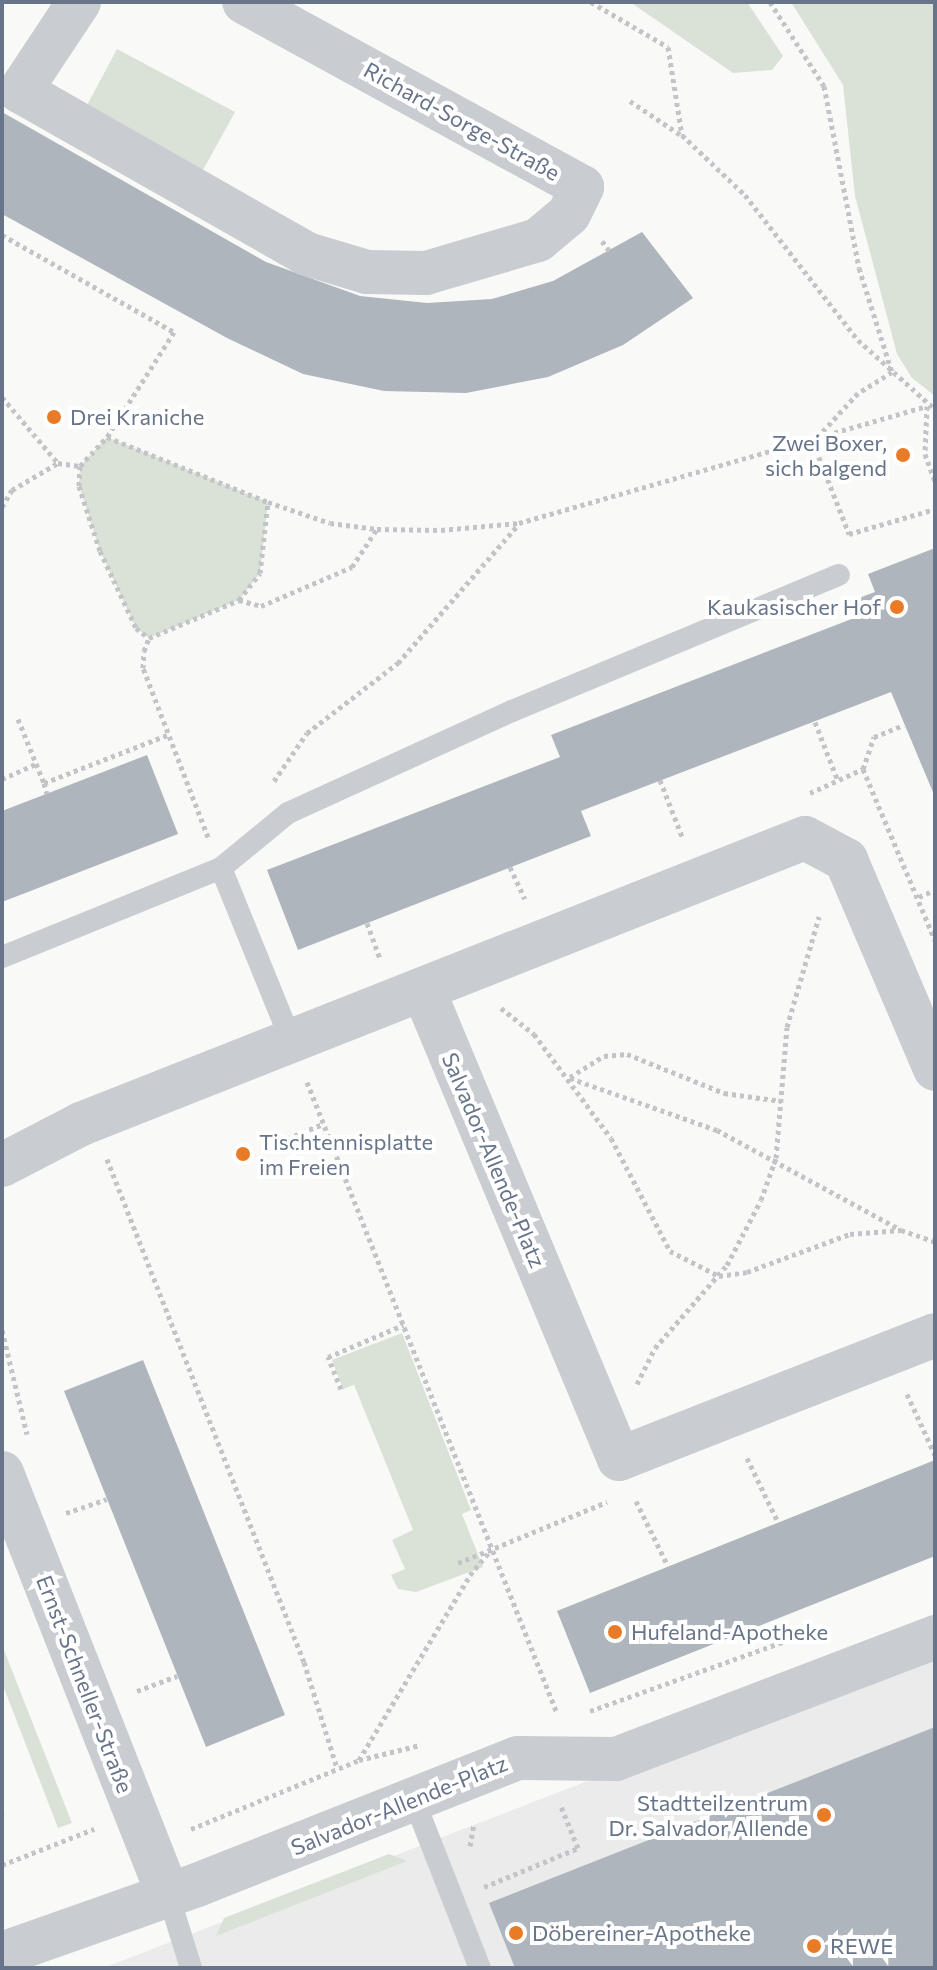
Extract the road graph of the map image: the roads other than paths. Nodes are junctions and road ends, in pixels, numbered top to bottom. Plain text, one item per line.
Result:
1 (79, 2) edge
2 (244, 2) edge
3 (11, 86) edge
4 (839, 575) dead end
5 (221, 868) junction
6 (2, 957) edge
7 (441, 982) junction
8 (291, 1040) junction
9 (935, 1069) edge
10 (5, 1153) edge
11 (935, 1335) edge
12 (2, 1473) edge
13 (935, 1637) edge
14 (414, 1800) junction
15 (168, 1894) junction
16 (2, 1954) edge
17 (191, 1968) edge
18 (480, 1968) edge

1 - 3 street, Richard-Sorge-Straße
2 - 3 street, Richard-Sorge-Straße
4 - 5 lane
5 - 6 lane
5 - 8 lane
7 - 8 street
7 - 9 street
7 - 11 street, Salvador-Allende-Platz
8 - 10 street
12 - 15 street, Ernst-Schneller-Straße
13 - 14 street, Salvador-Allende-Platz
14 - 15 street, Salvador-Allende-Platz
14 - 18 lane
15 - 16 street, Salvador-Allende-Platz
15 - 17 lane

